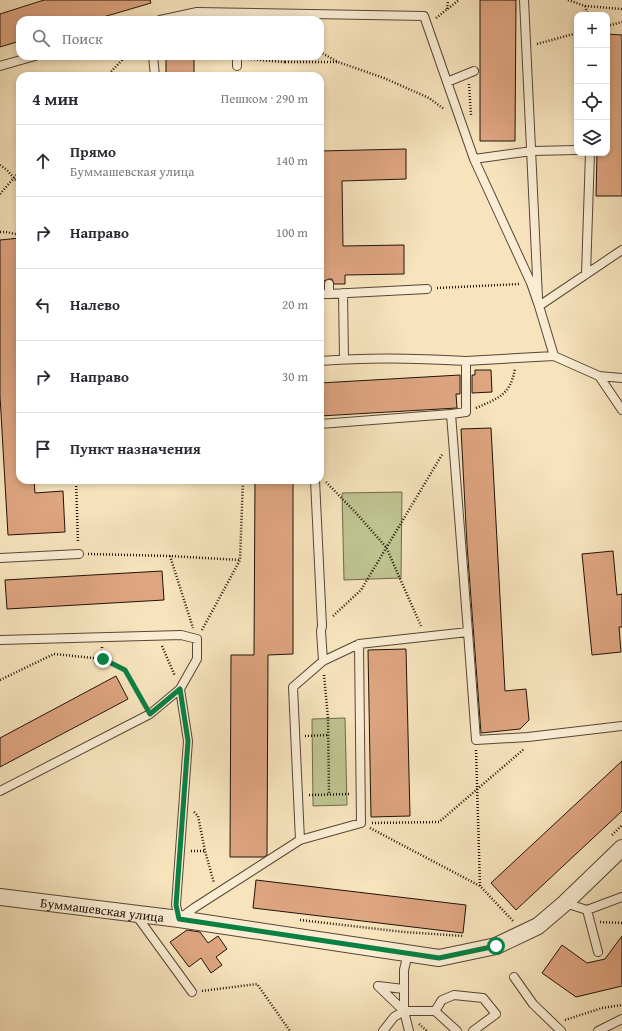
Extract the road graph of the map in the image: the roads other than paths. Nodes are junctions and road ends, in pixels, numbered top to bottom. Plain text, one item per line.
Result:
1 (524, 0) edge
2 (178, 16) edge
3 (237, 16) edge
4 (21, 60) edge
5 (153, 60) edge
6 (0, 66) edge
7 (474, 71) dead end
8 (155, 72) edge
9 (447, 82) junction
10 (574, 150) edge
11 (532, 151) junction
12 (590, 156) edge
13 (474, 159) junction
14 (622, 250) edge
15 (586, 274) junction
16 (329, 284) dead end
17 (427, 289) road end
18 (324, 294) edge
19 (329, 294) junction
20 (343, 294) junction
21 (539, 306) junction
22 (554, 356) junction
23 (344, 359) junction
24 (324, 361) edge
25 (466, 361) junction
26 (599, 376) junction
27 (622, 378) edge
28 (622, 410) edge
29 (451, 414) junction
30 (324, 424) edge
31 (316, 484) edge
32 (78, 554) road end
33 (0, 558) edge
34 (468, 632) junction
35 (0, 640) edge
36 (359, 644) junction
37 (322, 661) junction
38 (180, 689) junction
39 (622, 726) edge
40 (0, 791) edge
41 (300, 840) junction
42 (622, 848) edge
43 (0, 897) edge
44 (622, 897) edge
45 (564, 903) junction
46 (587, 910) junction
47 (135, 914) junction
48 (179, 919) junction
49 (598, 952) dead end
50 (408, 953) junction
51 (514, 977) dead end
52 (404, 989) junction
53 (192, 992) road end
54 (404, 1011) junction
55 (435, 1011) junction
56 (622, 1019) edge
57 (383, 1031) edge
58 (409, 1031) edge
59 (457, 1031) edge
60 (473, 1031) edge
61 (561, 1031) edge
62 (598, 1031) edge

1 - 11 lane
2 - 3 lane
3 - 9 lane
4 - 6 lane
5 - 8 lane
7 - 9 lane
9 - 13 lane
10 - 11 lane
11 - 13 lane
11 - 21 lane
12 - 15 lane
13 - 21 lane
14 - 15 lane
15 - 21 lane
16 - 19 lane
17 - 20 lane
18 - 19 lane
19 - 20 lane
20 - 23 lane
21 - 22 lane
22 - 25 lane
22 - 26 lane
23 - 24 lane
23 - 25 lane
25 - 29 lane
26 - 27 lane
26 - 28 lane
29 - 30 lane
29 - 34 lane
31 - 37 lane
32 - 33 lane
34 - 36 lane
34 - 39 lane
35 - 38 lane
36 - 37 lane
36 - 41 lane
37 - 41 lane
38 - 40 lane
38 - 48 lane
41 - 48 lane
42 - 45 street, Буммашевская улица
43 - 47 street, Буммашевская улица
44 - 46 lane
45 - 46 lane
45 - 50 street, Буммашевская улица
46 - 49 lane
47 - 48 street, Буммашевская улица
47 - 53 lane
48 - 50 street, Буммашевская улица
50 - 52 lane
51 - 61 lane
52 - 54 lane
52 - 54 lane
54 - 55 lane
54 - 57 lane
54 - 58 lane
55 - 59 lane
55 - 60 lane
56 - 62 lane

